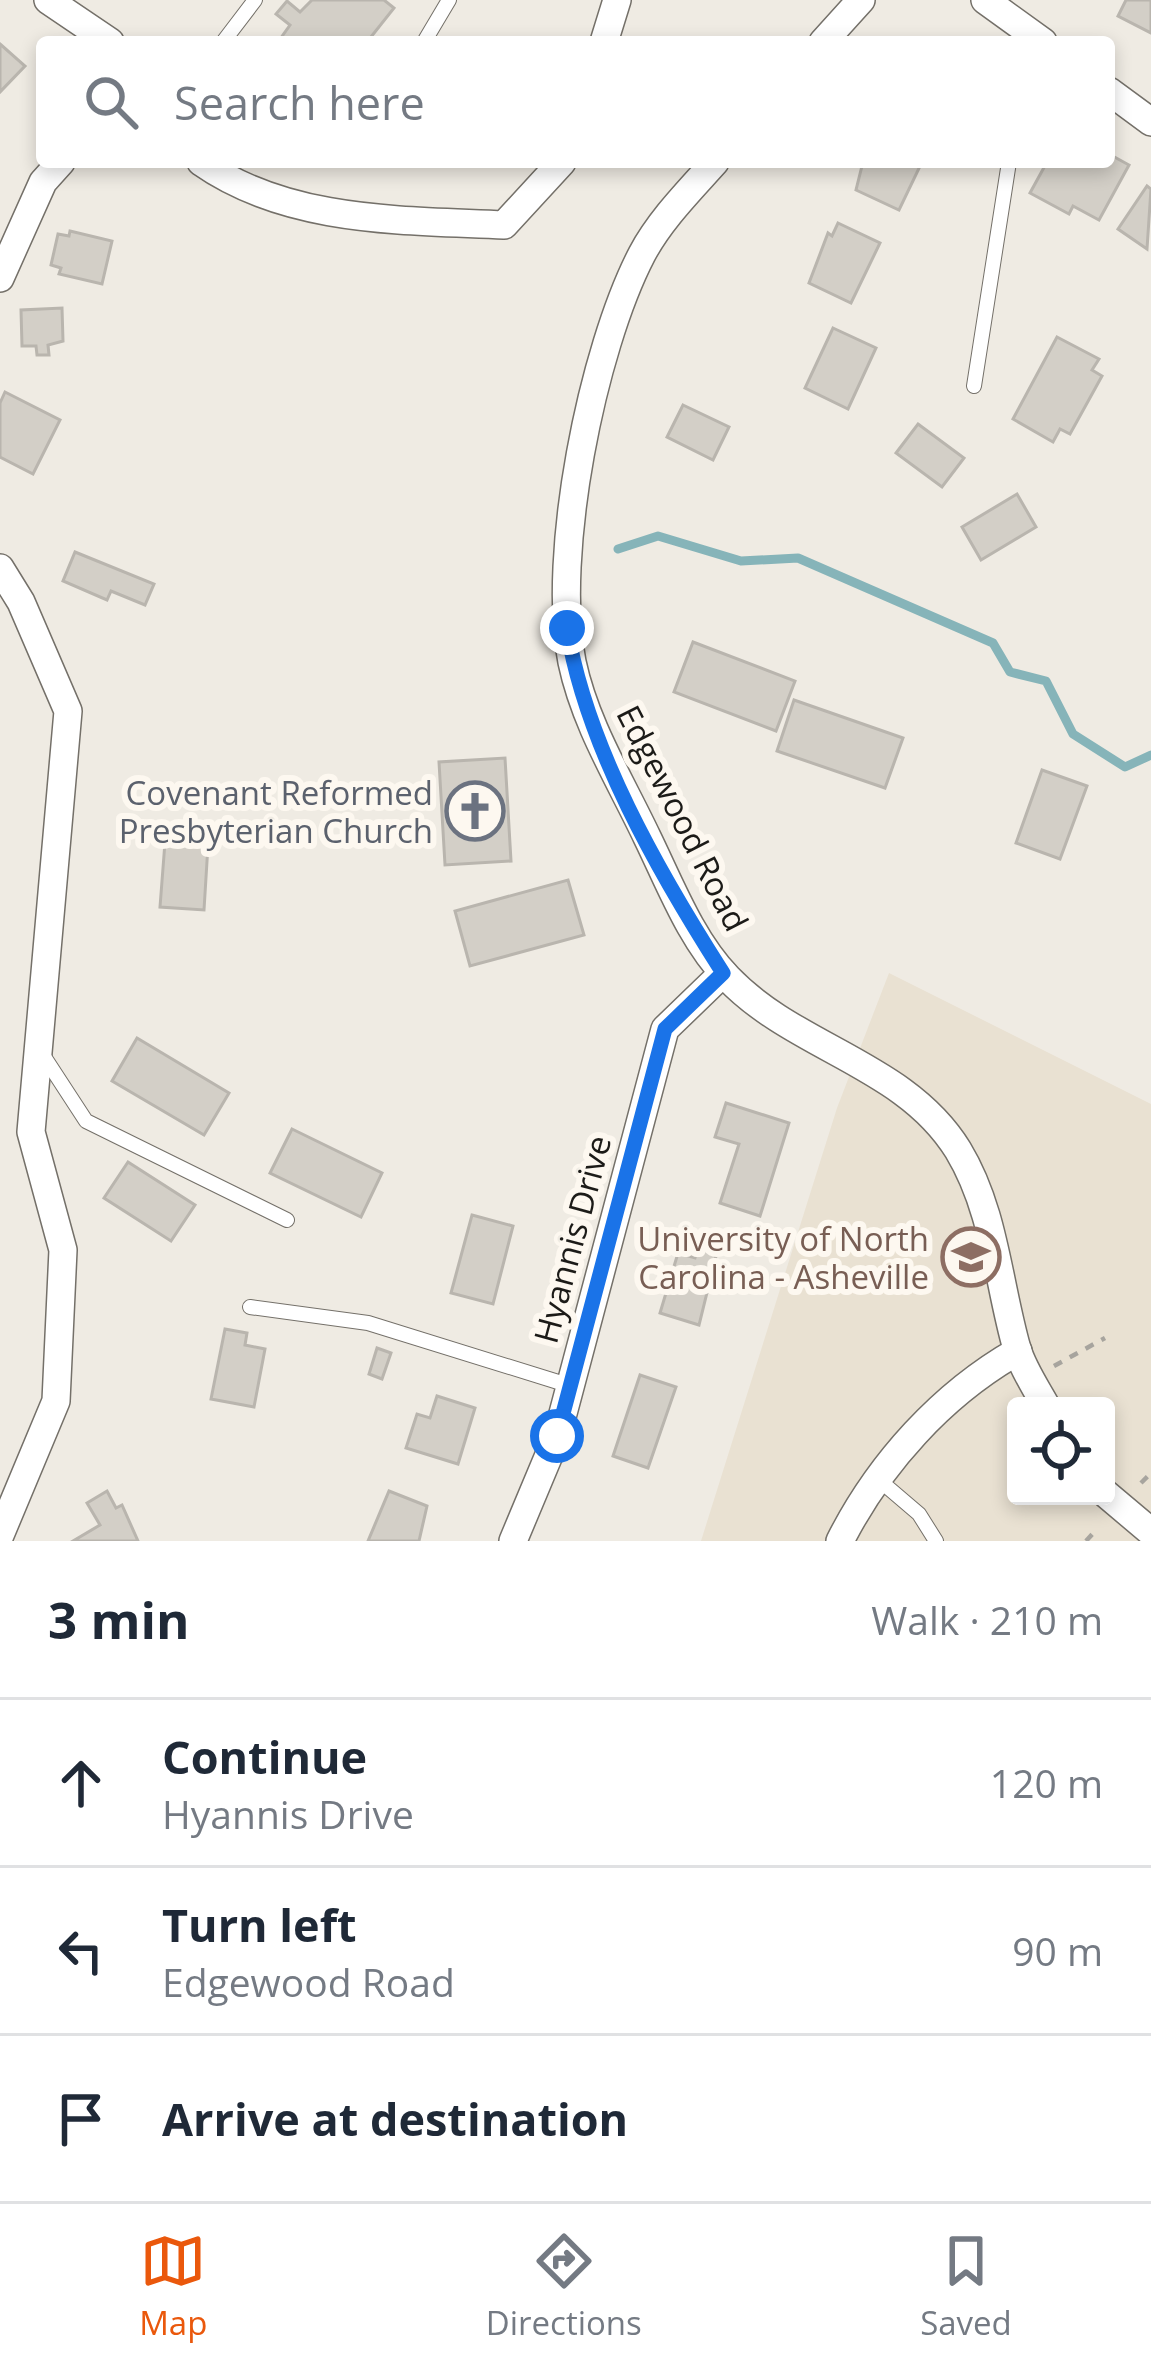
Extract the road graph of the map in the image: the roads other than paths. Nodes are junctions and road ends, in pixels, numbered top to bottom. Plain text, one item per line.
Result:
1 (49, 0) edge
2 (255, 0) edge
3 (448, 0) edge
4 (617, 0) edge
5 (861, 0) edge
6 (985, 0) edge
7 (101, 36) edge
8 (228, 36) edge
9 (427, 36) edge
10 (606, 36) edge
11 (828, 36) edge
12 (1035, 36) edge
13 (1115, 95) edge
14 (1151, 122) edge
15 (56, 168) edge
16 (210, 168) edge
17 (556, 168) edge
18 (710, 168) edge
19 (1008, 168) edge
20 (0, 278) edge
21 (974, 386) dead end
22 (0, 568) edge
23 (723, 973) junction
24 (38, 1048) junction
25 (286, 1220) dead end
26 (250, 1307) dead end
27 (1018, 1351) junction
28 (571, 1386) junction
29 (1041, 1397) edge
30 (878, 1479) junction
31 (1115, 1502) edge
32 (1151, 1532) edge
33 (0, 1535) edge
34 (513, 1541) edge
35 (840, 1541) edge
36 (936, 1541) edge

1 - 7 street
2 - 8 lane
3 - 9 lane
4 - 10 street
5 - 11 street
6 - 12 street
13 - 14 street
15 - 20 street
16 - 17 street
18 - 23 street, Edgewood Road
19 - 21 lane
22 - 24 street
23 - 27 street, Edgewood Road
23 - 28 street, Hyannis Drive
24 - 25 lane
24 - 33 street
26 - 28 lane
27 - 29 street, Edgewood Road
27 - 30 street
28 - 34 street, Hyannis Drive
30 - 35 street
30 - 36 lane
31 - 32 street

